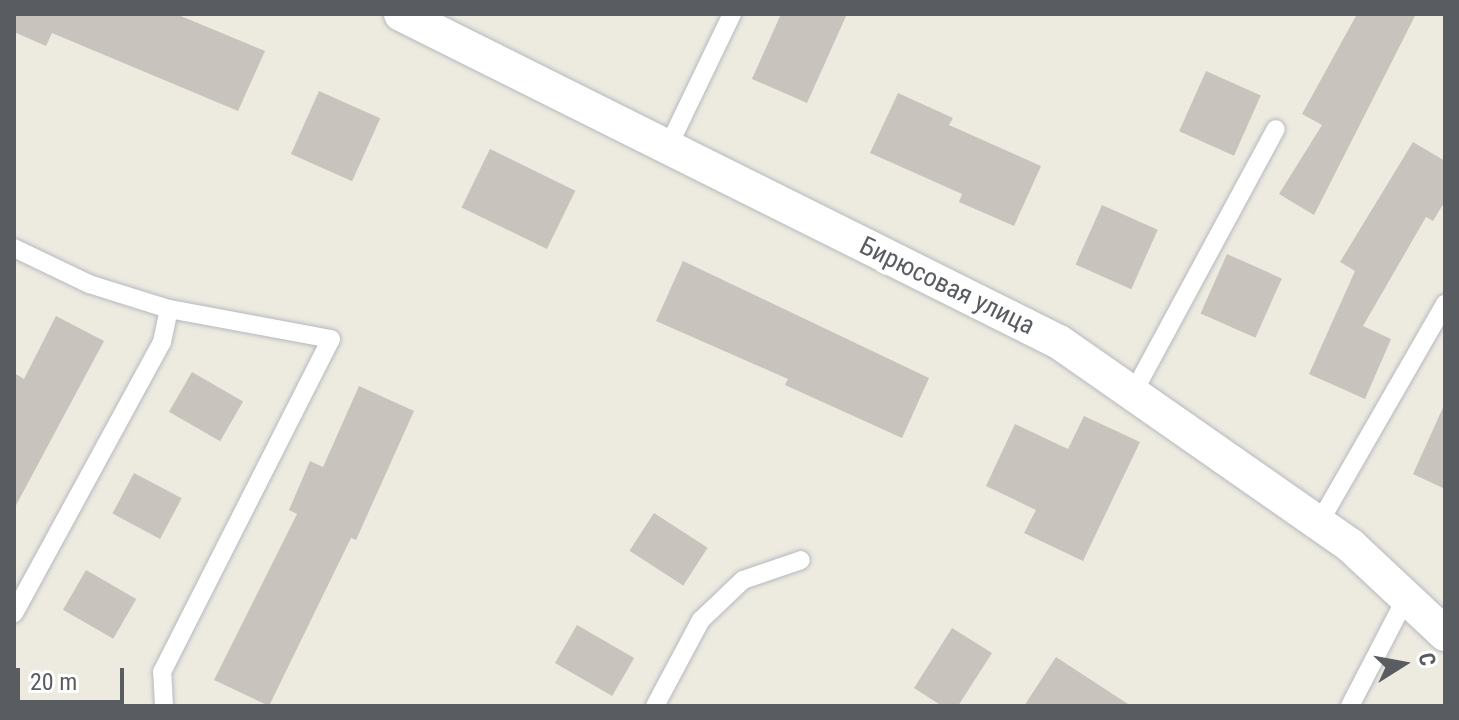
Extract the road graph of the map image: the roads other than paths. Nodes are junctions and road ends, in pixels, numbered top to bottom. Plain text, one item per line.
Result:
1 (401, 14) edge
2 (732, 14) edge
3 (1276, 129) dead end
4 (668, 147) junction
5 (14, 248) edge
6 (1445, 304) edge
7 (169, 309) junction
8 (1133, 393) junction
9 (1319, 523) junction
10 (801, 560) dead end
11 (1406, 598) junction
12 (14, 613) edge
13 (1445, 634) edge
14 (164, 706) edge
15 (655, 706) edge
16 (1350, 706) edge

1 - 4 street, Бирюсовая улица
2 - 4 lane
3 - 8 lane
4 - 8 street, Бирюсовая улица
5 - 7 lane
6 - 9 lane
7 - 12 lane
7 - 14 lane
8 - 9 street, Бирюсовая улица
9 - 11 street, Бирюсовая улица
10 - 15 lane
11 - 13 street, Бирюсовая улица
11 - 16 lane

